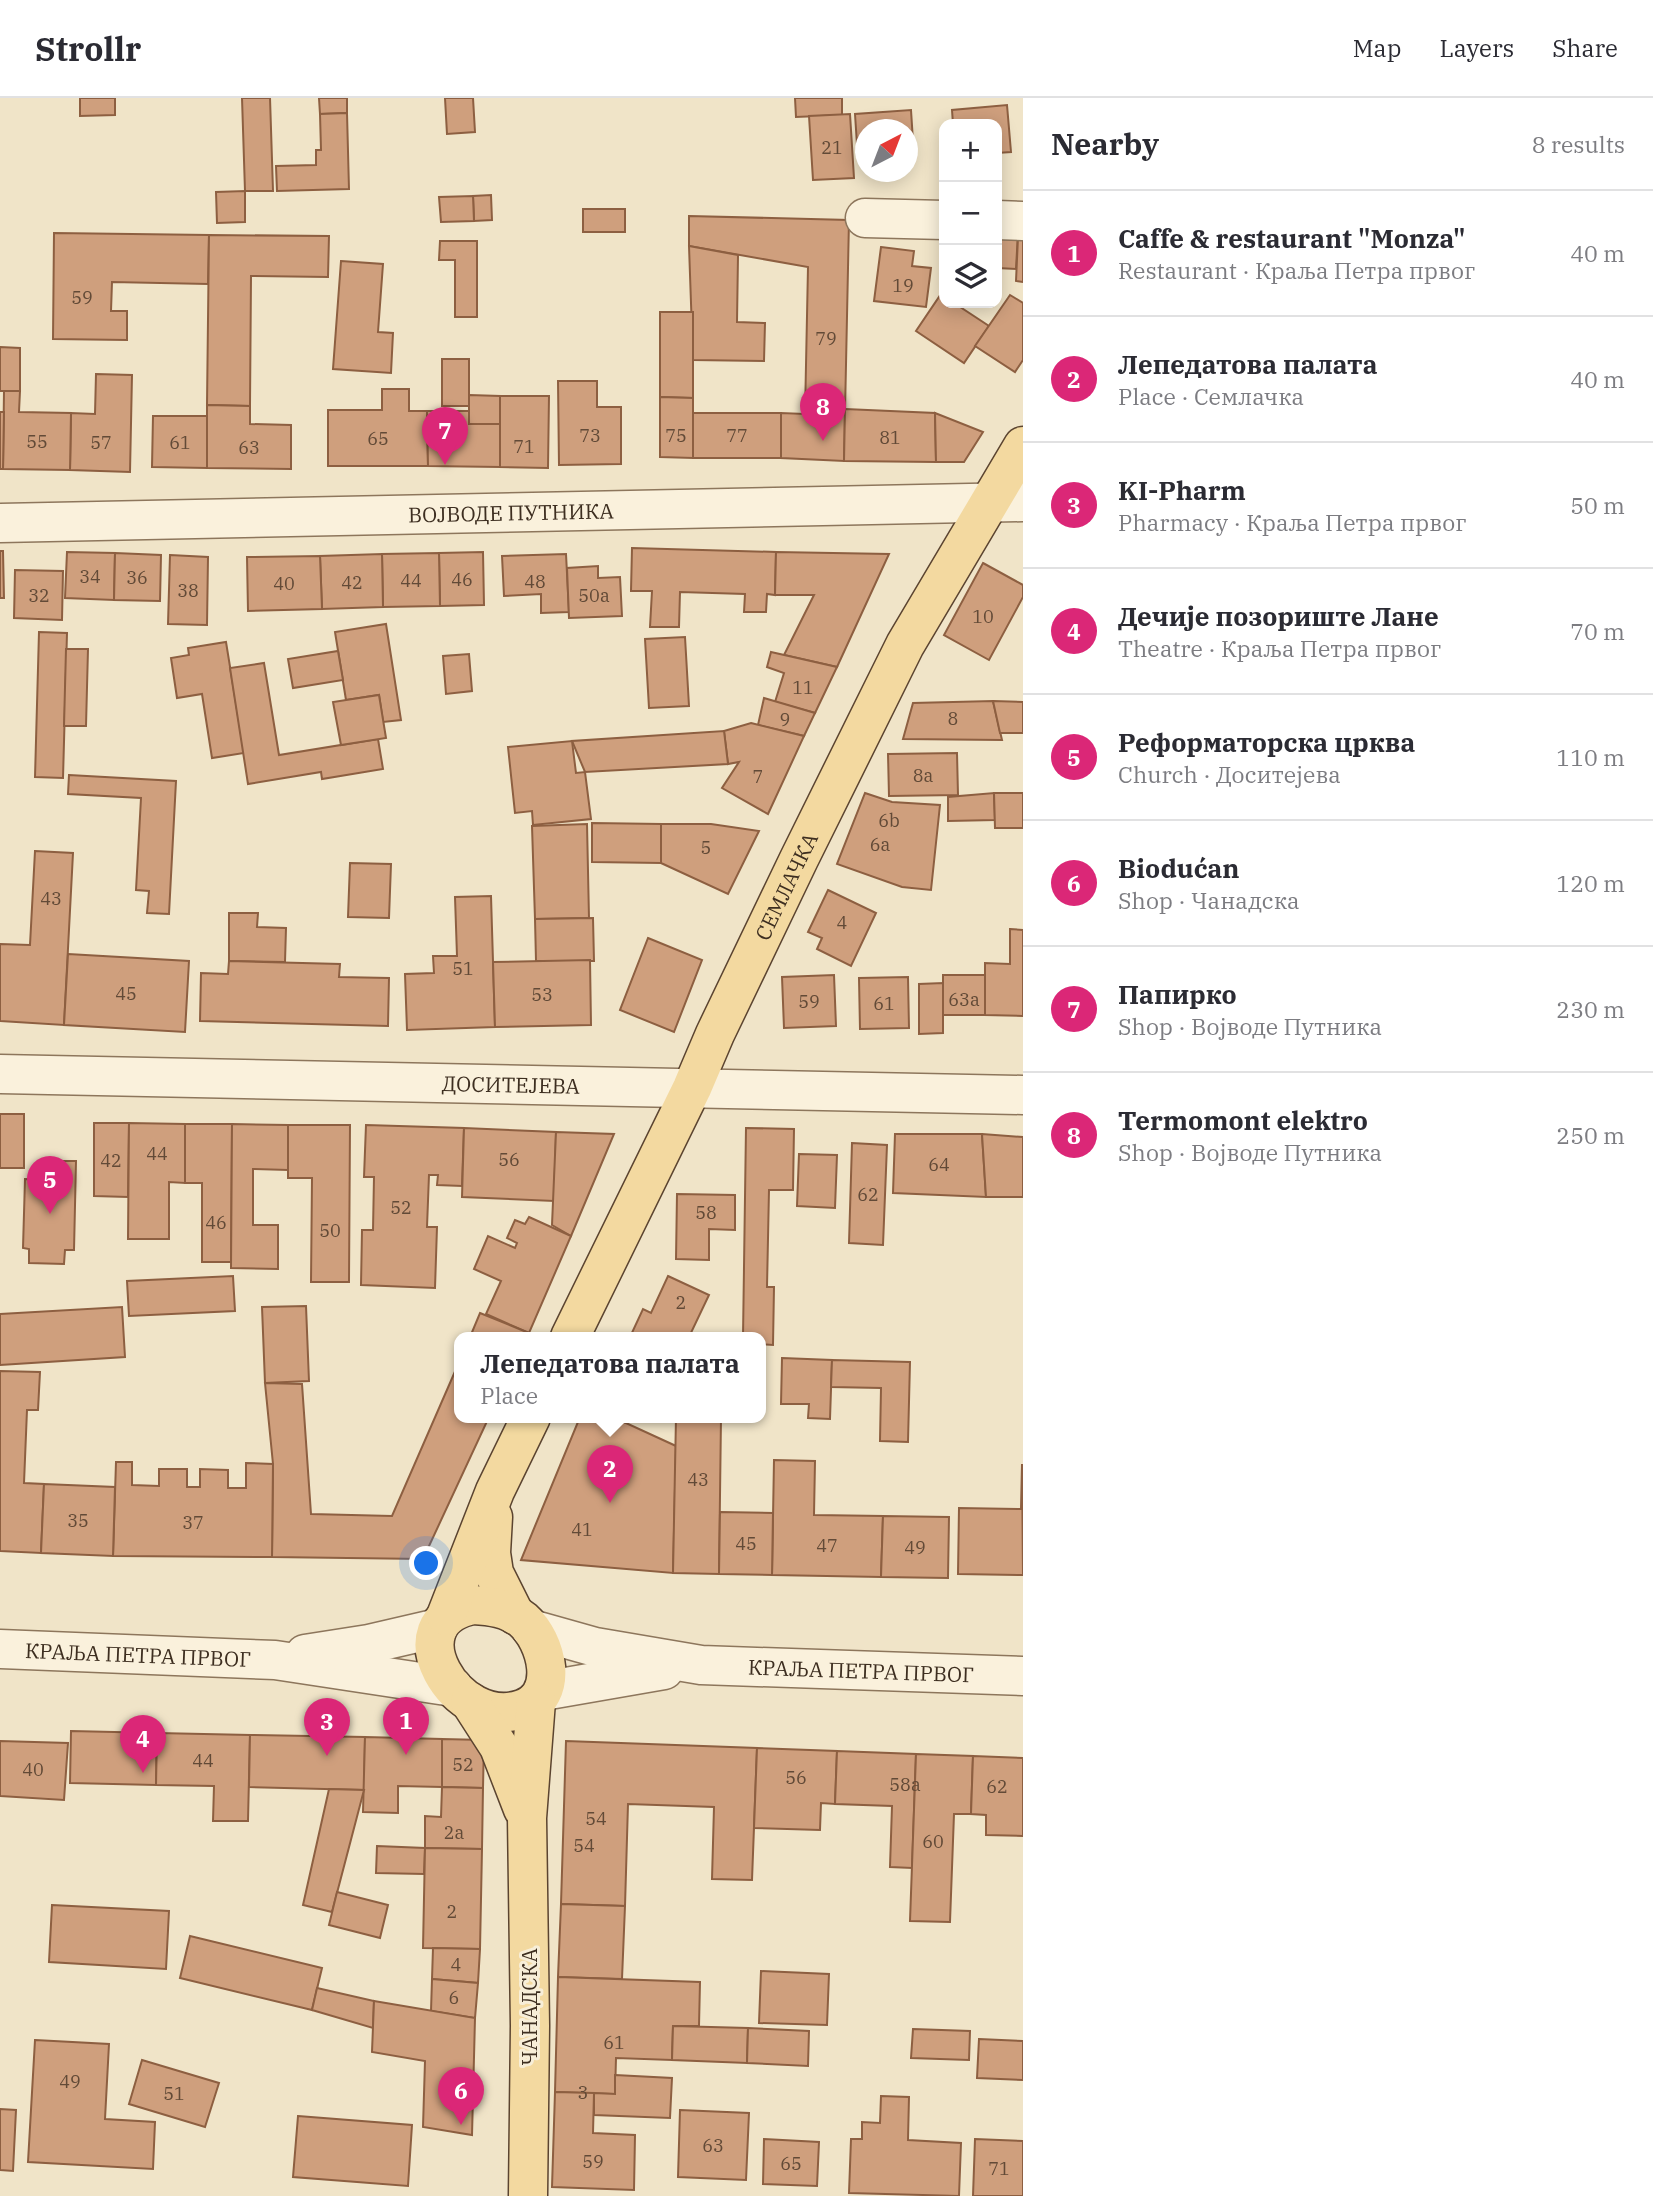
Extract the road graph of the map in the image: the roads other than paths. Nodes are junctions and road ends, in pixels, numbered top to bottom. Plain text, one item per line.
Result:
1 (865, 218) dead end
2 (939, 220) edge
3 (1002, 220) edge
4 (1023, 221) edge
5 (1023, 446) edge
6 (1005, 502) edge
7 (0, 523) edge
8 (0, 1074) edge
9 (692, 1088) junction
10 (1023, 1095) edge
11 (572, 1332) edge
12 (528, 1423) edge
13 (495, 1491) junction
14 (442, 1622) junction
15 (523, 1622) junction
16 (0, 1649) edge
17 (275, 1660) junction
18 (701, 1665) junction
19 (1023, 1676) edge
20 (461, 1694) junction
21 (540, 1696) junction
22 (527, 1818) junction
23 (528, 2196) edge

1 - 2 street
3 - 4 street
5 - 6 main road, СЕМЛАЧКА
6 - 7 street, ВОЈВОДЕ ПУТНИКА
6 - 9 main road, СЕМЛАЧКА
8 - 9 street, ДОСИТЕЈЕВА
9 - 10 street, ДОСИТЕЈЕВА
9 - 11 main road, СЕМЛАЧКА
12 - 13 main road
13 - 14 main road
13 - 15 main road
14 - 15 main road
14 - 17 street, КРАЉА ПЕТРА ПРВОГ
14 - 20 main road
15 - 18 street, КРАЉА ПЕТРА ПРВОГ
15 - 21 main road
16 - 17 street, КРАЉА ПЕТРА ПРВОГ
17 - 20 street, КРАЉА ПЕТРА ПРВОГ
18 - 19 street, КРАЉА ПЕТРА ПРВОГ
18 - 21 street, КРАЉА ПЕТРА ПРВОГ
20 - 21 main road
20 - 22 main road, ЧАНАДСКА
21 - 22 main road, ЧАНАДСКА
22 - 23 main road, ЧАНАДСКА

